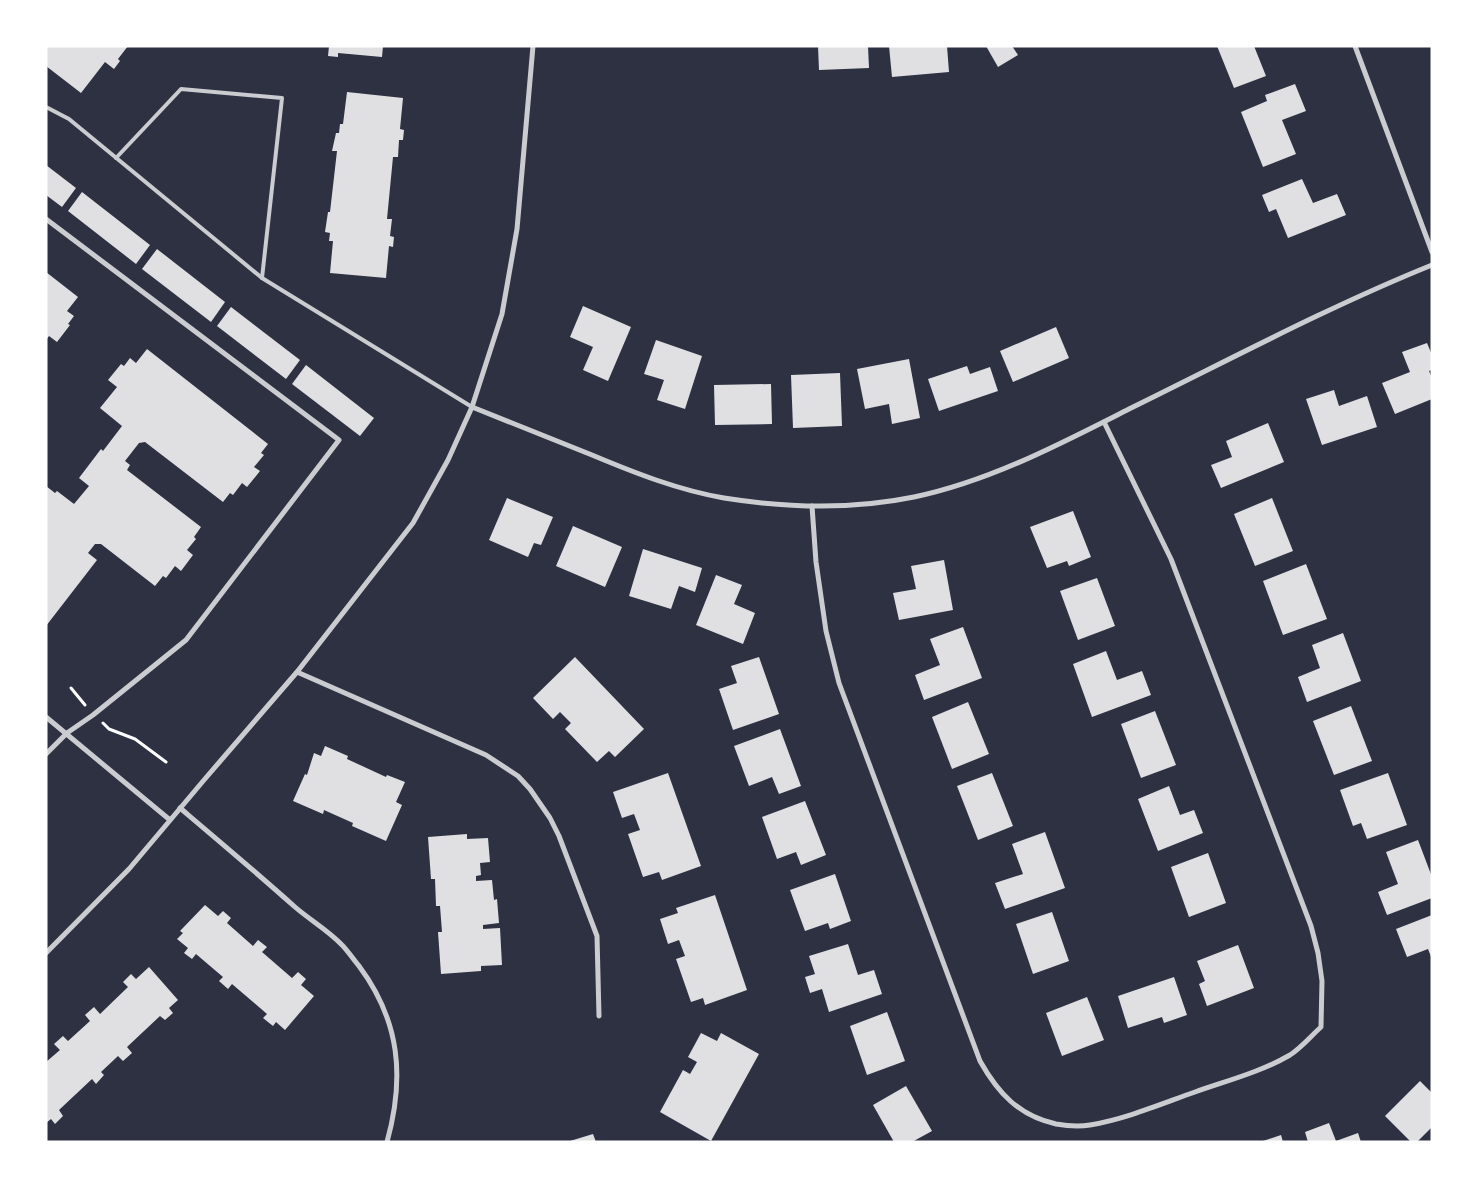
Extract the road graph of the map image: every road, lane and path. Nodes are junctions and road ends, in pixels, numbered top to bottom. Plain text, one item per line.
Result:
1 (533, 46) edge
2 (1355, 46) edge
3 (46, 107) edge
4 (116, 158) junction
5 (46, 218) edge
6 (1432, 252) edge
7 (1432, 265) edge
8 (262, 278) junction
9 (472, 407) junction
10 (1104, 422) junction
11 (812, 506) junction
12 (297, 672) junction
13 (46, 717) edge
14 (109, 729) dead end
15 (67, 733) junction
16 (46, 754) edge
17 (166, 762) dead end
18 (180, 808) junction
19 (170, 820) junction
20 (46, 953) edge
21 (600, 1016) dead end
22 (386, 1142) edge

1 - 9 street
2 - 6 street
3 - 4 lane
4 - 8 lane
4 - 8 lane
5 - 15 street
7 - 10 street
8 - 9 lane
9 - 11 street
9 - 12 street
10 - 11 street
10 - 11 street
12 - 18 street
12 - 21 street
13 - 15 street
14 - 17 path
15 - 16 street
15 - 19 street
18 - 19 street
18 - 22 street
19 - 20 street

